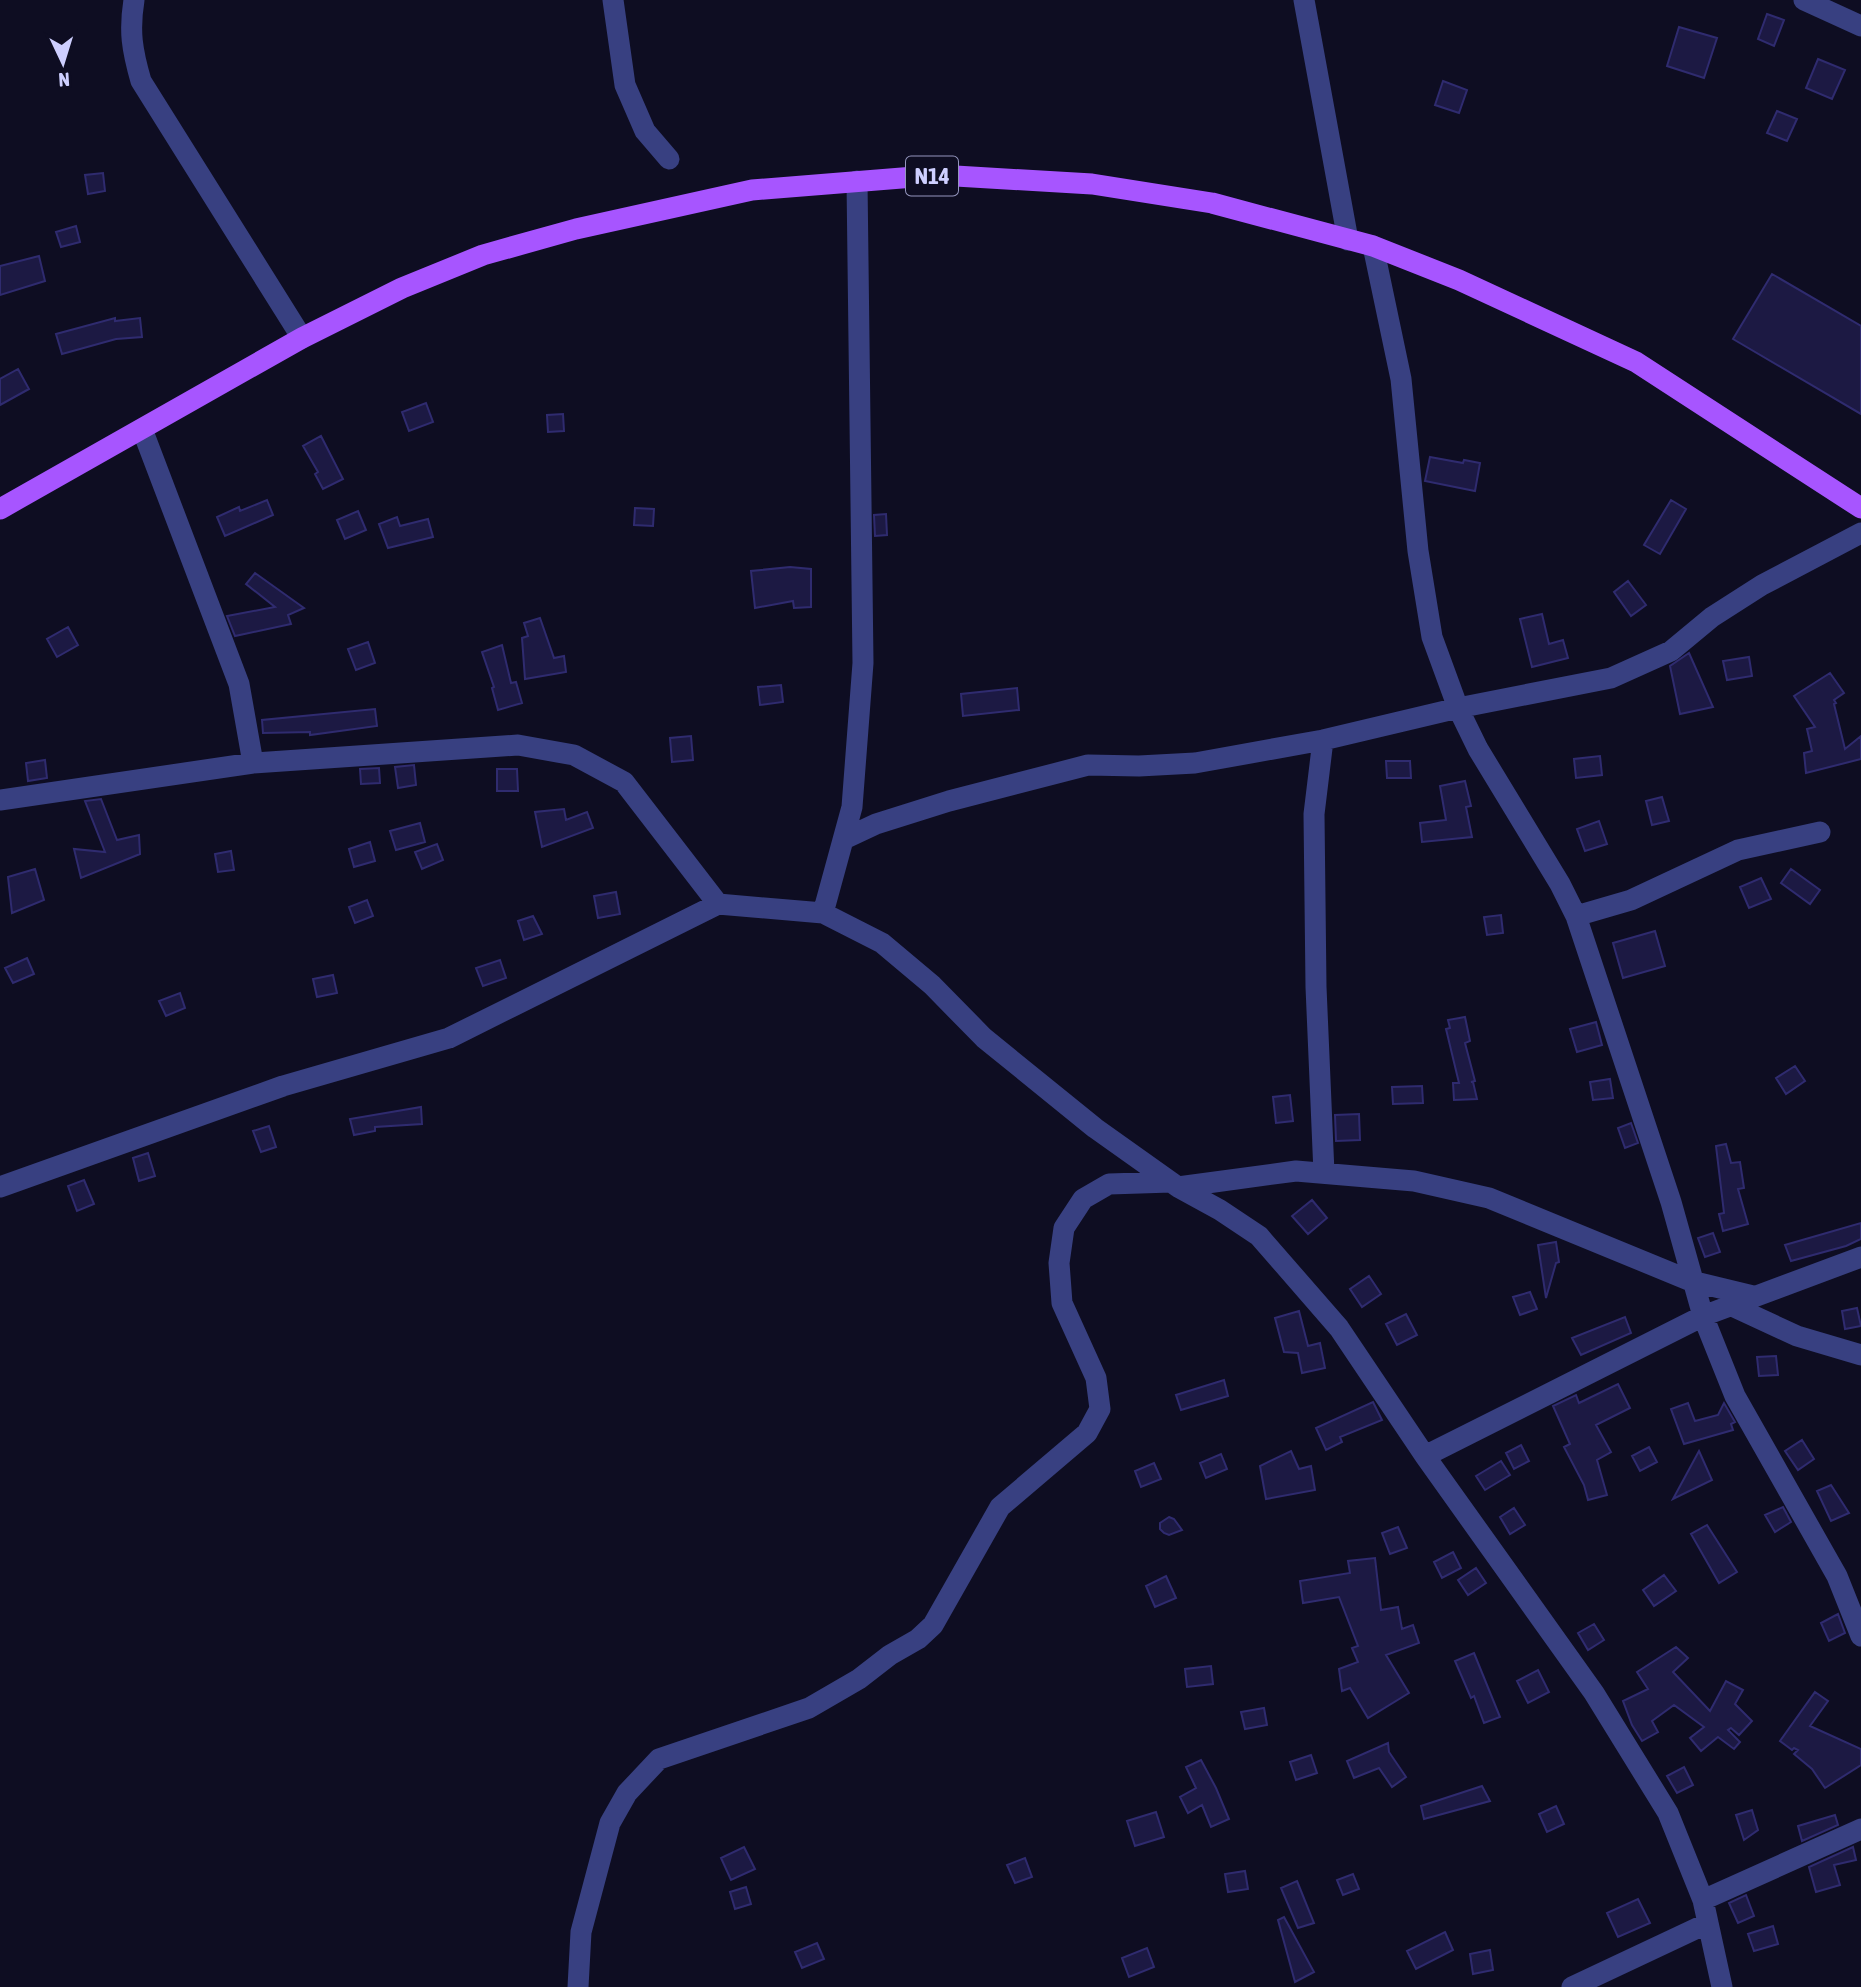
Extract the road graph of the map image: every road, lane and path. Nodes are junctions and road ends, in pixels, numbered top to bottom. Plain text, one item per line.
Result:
1 (134, 0) edge
2 (613, 0) edge
3 (1304, 0) edge
4 (1804, 0) edge
5 (1861, 26) edge
6 (669, 159) dead end
7 (857, 181) junction
8 (1348, 240) junction
9 (1373, 246) junction
10 (302, 338) junction
11 (142, 429) junction
12 (1861, 508) edge
13 (0, 509) edge
14 (1861, 533) edge
15 (1458, 708) junction
16 (1323, 740) junction
17 (253, 763) junction
18 (0, 800) edge
19 (1820, 832) dead end
20 (844, 839) junction
21 (718, 904) junction
22 (823, 913) junction
23 (1576, 916) junction
24 (1324, 1173) junction
25 (1175, 1184) junction
26 (0, 1187) edge
27 (1861, 1257) edge
28 (1691, 1281) junction
29 (1753, 1296) junction
30 (1730, 1305) junction
31 (1703, 1316) junction
32 (1861, 1355) edge
33 (1425, 1456) junction
34 (1861, 1636) edge
35 (1861, 1829) edge
36 (1703, 1900) junction
37 (1708, 1923) junction
38 (578, 1987) edge
39 (1572, 1987) edge
40 (1722, 1987) edge

1 - 10 street
2 - 6 street
3 - 8 street
4 - 5 street
7 - 8 main road, N14
7 - 10 main road, N14
7 - 20 street
8 - 9 main road, N14
9 - 12 main road, N14
9 - 15 street
10 - 11 main road, N14
11 - 13 main road, N14
11 - 17 street
14 - 15 street
15 - 16 street
15 - 23 street
16 - 20 street
16 - 24 street
17 - 18 street
17 - 21 street
19 - 23 street
20 - 22 street
21 - 22 street
21 - 26 street
22 - 25 street
23 - 28 street
24 - 25 street
24 - 28 street
25 - 33 street
25 - 38 street
27 - 29 street
28 - 29 street
28 - 31 street
29 - 30 street
30 - 31 street
30 - 32 street
31 - 33 street
31 - 34 street
33 - 36 street
35 - 36 street
36 - 37 street
37 - 39 street
37 - 40 street

